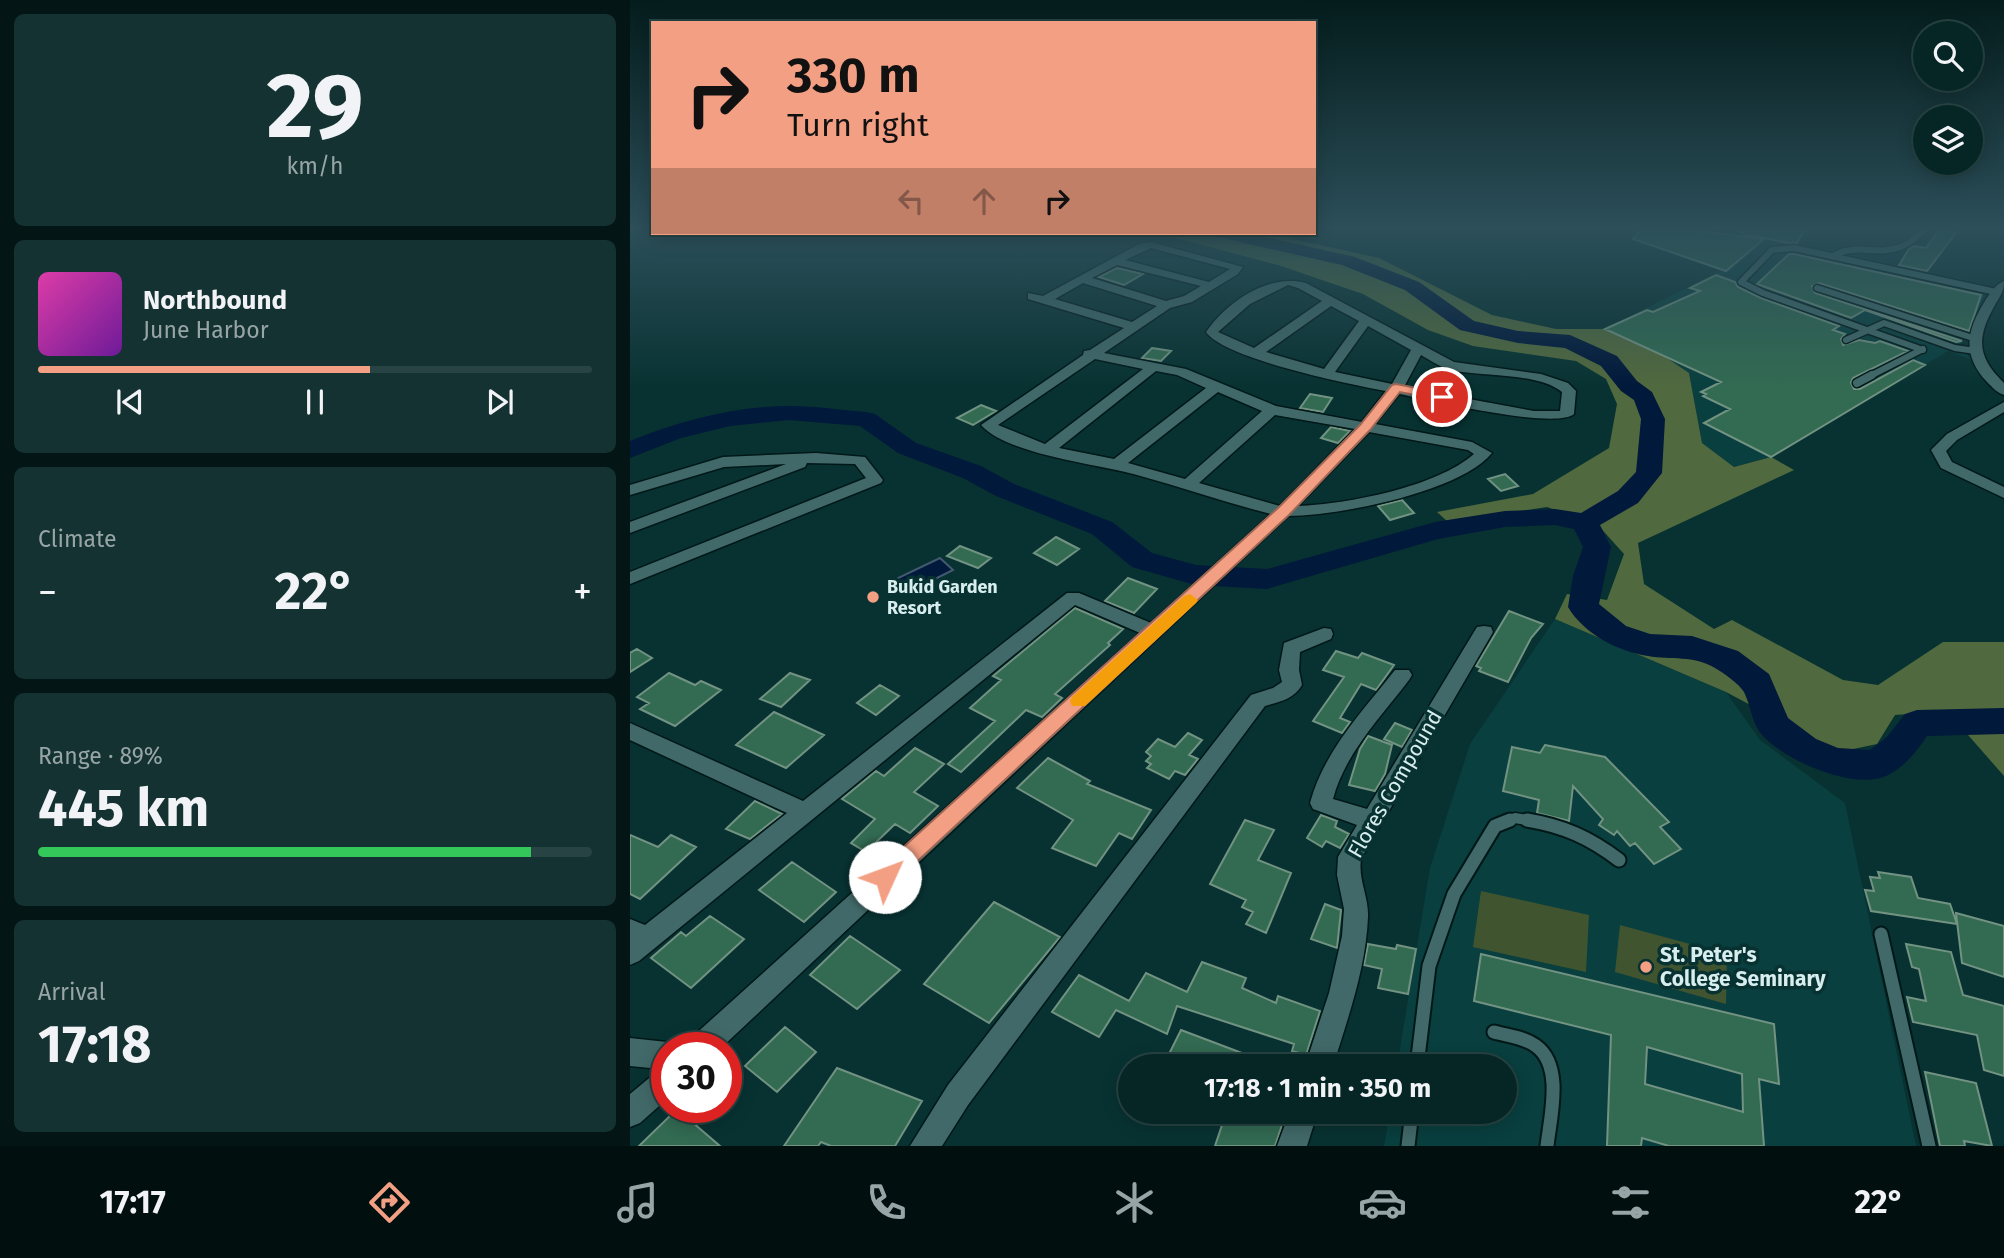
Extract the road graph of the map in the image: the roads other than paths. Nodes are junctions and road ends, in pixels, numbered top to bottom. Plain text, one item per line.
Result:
1 (1079, 280) edge
2 (1087, 280) edge
3 (1191, 280) edge
4 (1216, 280) edge
5 (1742, 280) edge
6 (1962, 280) edge
7 (1209, 285) junction
8 (1817, 288) dead end
9 (2000, 288) edge
10 (1331, 300) junction
11 (1166, 304) junction
12 (1365, 321) junction
13 (1132, 326) junction
14 (1867, 330) junction
15 (1846, 340) dead end
16 (1937, 342) junction
17 (1976, 345) junction
18 (1418, 349) junction
19 (1923, 350) junction
20 (1089, 354) junction
21 (1254, 354) junction
22 (1152, 368) junction
23 (1328, 373) junction
24 (1857, 383) dead end
25 (1217, 386) junction
26 (1396, 387) junction
27 (2004, 391) edge
28 (2004, 405) edge
29 (1272, 410) junction
30 (1365, 427) junction
31 (1047, 450) junction
32 (816, 458) junction
33 (1116, 465) junction
34 (1188, 484) junction
35 (630, 490) edge
36 (2004, 493) edge
37 (1284, 512) junction
38 (630, 528) edge
39 (630, 578) edge
40 (1156, 632) junction
41 (1484, 632) dead end
42 (1324, 634) dead end
43 (1402, 675) dead end
44 (630, 731) edge
45 (806, 812) junction
46 (1372, 820) junction
47 (1619, 860) dead end
48 (1881, 934) dead end
49 (636, 941) edge
50 (718, 1032) edge
51 (1494, 1032) dead end
52 (630, 1052) edge
53 (651, 1054) edge
54 (1323, 1054) edge
55 (1418, 1054) edge
56 (651, 1094) edge
57 (630, 1113) edge
58 (1300, 1124) edge
59 (1411, 1124) edge
60 (925, 1146) edge
61 (1292, 1146) edge
62 (1408, 1146) edge
63 (1547, 1146) edge
64 (1929, 1146) edge

1 - 13 street
2 - 11 street
3 - 7 street
4 - 7 street
5 - 14 lane
6 - 9 lane
7 - 11 street
8 - 17 lane
9 - 17 street
10 - 12 street
10 - 21 street
10 - 21 street
11 - 13 street
12 - 18 street
12 - 23 street
13 - 20 street
14 - 15 lane
14 - 16 lane
14 - 19 lane
16 - 17 lane
16 - 19 lane
17 - 27 street
18 - 26 street
18 - 26 street
19 - 24 lane
20 - 22 street
20 - 31 street
21 - 23 street
22 - 25 street
22 - 31 street
23 - 26 street
25 - 29 street
25 - 33 street
26 - 30 street
28 - 36 street
29 - 30 street
29 - 34 street
30 - 37 street
30 - 37 street
31 - 33 street
32 - 35 street
32 - 38 street
32 - 39 street
33 - 34 street
34 - 37 street
37 - 40 street
40 - 45 street
40 - 50 street
41 - 46 street, Flores Compound
42 - 60 street
43 - 46 street
44 - 45 street
45 - 49 street
46 - 54 street, Flores Compound
47 - 55 lane
48 - 64 lane
51 - 63 lane
52 - 53 street
56 - 57 street
58 - 61 street
59 - 62 lane

